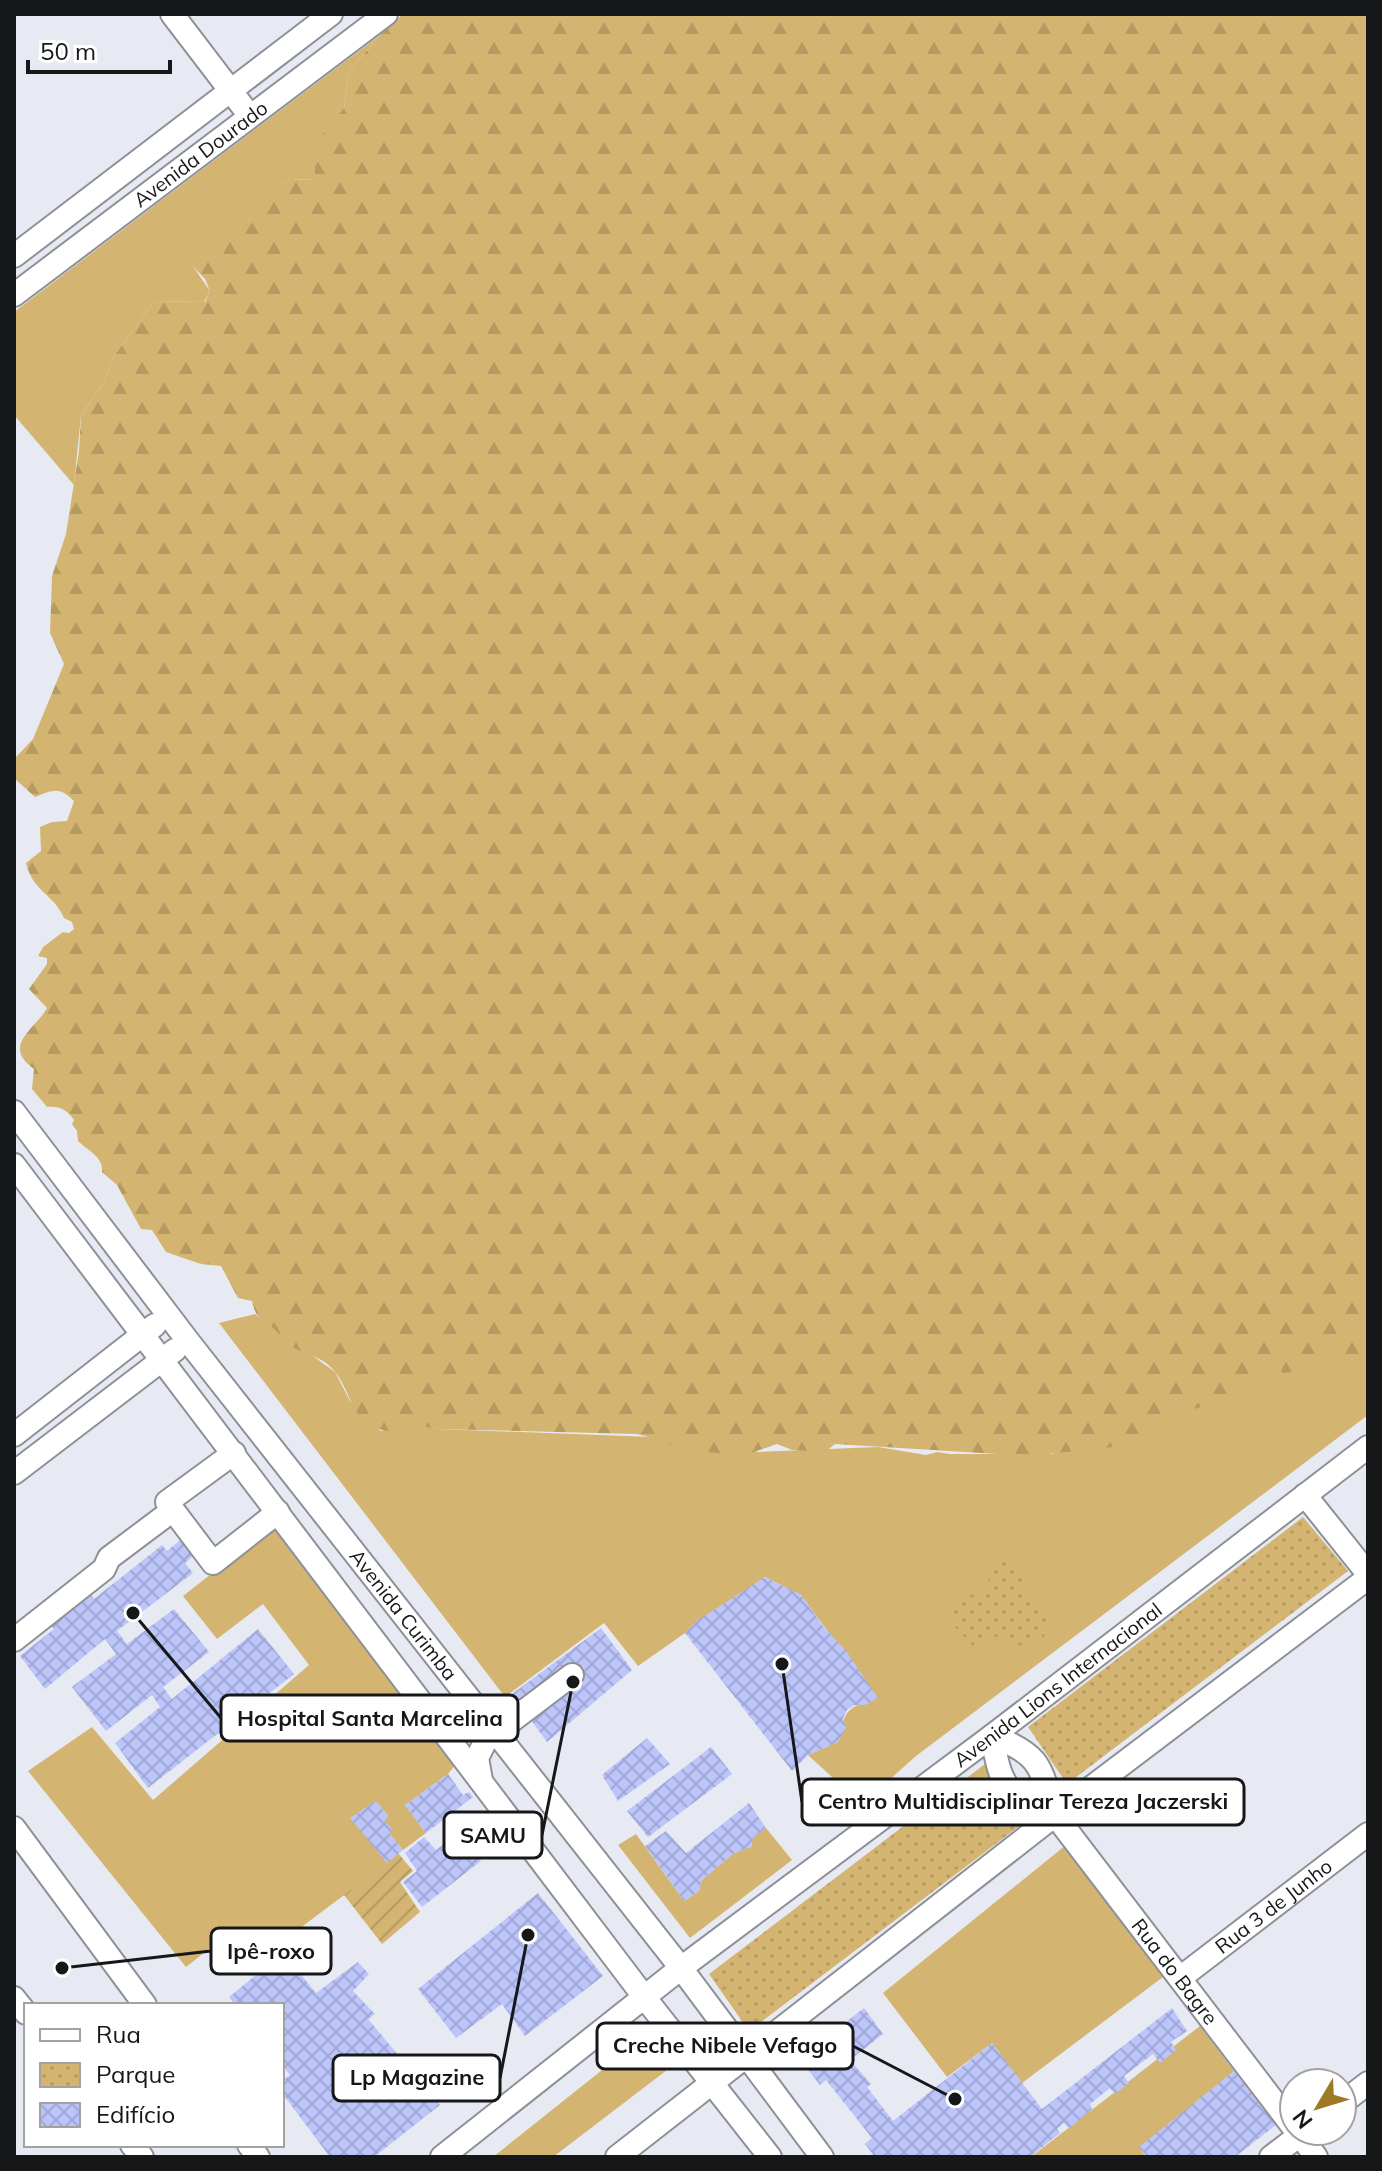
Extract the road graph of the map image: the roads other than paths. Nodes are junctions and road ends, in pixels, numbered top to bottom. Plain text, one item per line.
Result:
1 (172, 14) edge
2 (331, 14) edge
3 (386, 14) edge
4 (230, 90) junction
5 (250, 116) junction
6 (14, 256) edge
7 (14, 295) edge
8 (14, 1112) edge
9 (14, 1165) edge
10 (168, 1315) junction
11 (144, 1334) junction
12 (188, 1341) junction
13 (163, 1359) junction
14 (14, 1435) edge
15 (1368, 1447) edge
16 (234, 1453) junction
17 (14, 1473) edge
18 (1305, 1495) junction
19 (173, 1510) junction
20 (278, 1512) junction
21 (1368, 1576) edge
22 (14, 1640) edge
23 (466, 1694) junction
24 (496, 1732) junction
25 (992, 1736) junction
26 (481, 1780) junction
27 (1055, 1815) junction
28 (14, 1828) edge
29 (1368, 1834) edge
30 (681, 1968) junction
31 (1180, 1978) junction
32 (645, 1998) junction
33 (144, 2003) edge
34 (746, 2054) junction
35 (714, 2083) junction
36 (1278, 2104) edge
37 (442, 2157) edge
38 (617, 2157) edge
39 (770, 2157) edge
40 (822, 2157) edge

1 - 4 street
2 - 4 street, Avenida Dourado
3 - 5 street, Avenida Dourado
4 - 5 street
4 - 6 street, Avenida Dourado
5 - 7 street, Avenida Dourado
8 - 10 street, Avenida Curimba
9 - 11 street, Avenida Curimba
10 - 11 street
10 - 12 street, Avenida Curimba
11 - 13 street, Avenida Curimba
11 - 14 street
12 - 13 street
12 - 23 street, Avenida Curimba
13 - 16 street, Avenida Curimba
13 - 17 street
15 - 18 street, Avenida Lions Internacional
16 - 19 street
16 - 20 street, Avenida Curimba
18 - 21 street
18 - 25 street, Avenida Lions Internacional
19 - 20 street
19 - 22 street
20 - 26 street, Avenida Curimba
21 - 27 street
23 - 24 street, Avenida Curimba
23 - 24 street
24 - 26 street
24 - 30 street, Avenida Curimba
25 - 27 street, Rua do Bagre
25 - 27 street, Rua do Bagre
25 - 30 street, Avenida Lions Internacional
26 - 32 street, Avenida Curimba
27 - 31 street, Rua do Bagre
27 - 34 street
28 - 33 street
29 - 31 street, Rua 3 de Junho
30 - 32 street, Avenida Lions Internacional
30 - 34 street, Avenida Curimba
31 - 36 street, Rua do Bagre
32 - 35 street, Avenida Curimba
32 - 37 street, Avenida Lions Internacional
34 - 35 street
34 - 40 street, Avenida Curimba
35 - 38 street
35 - 39 street, Avenida Curimba

